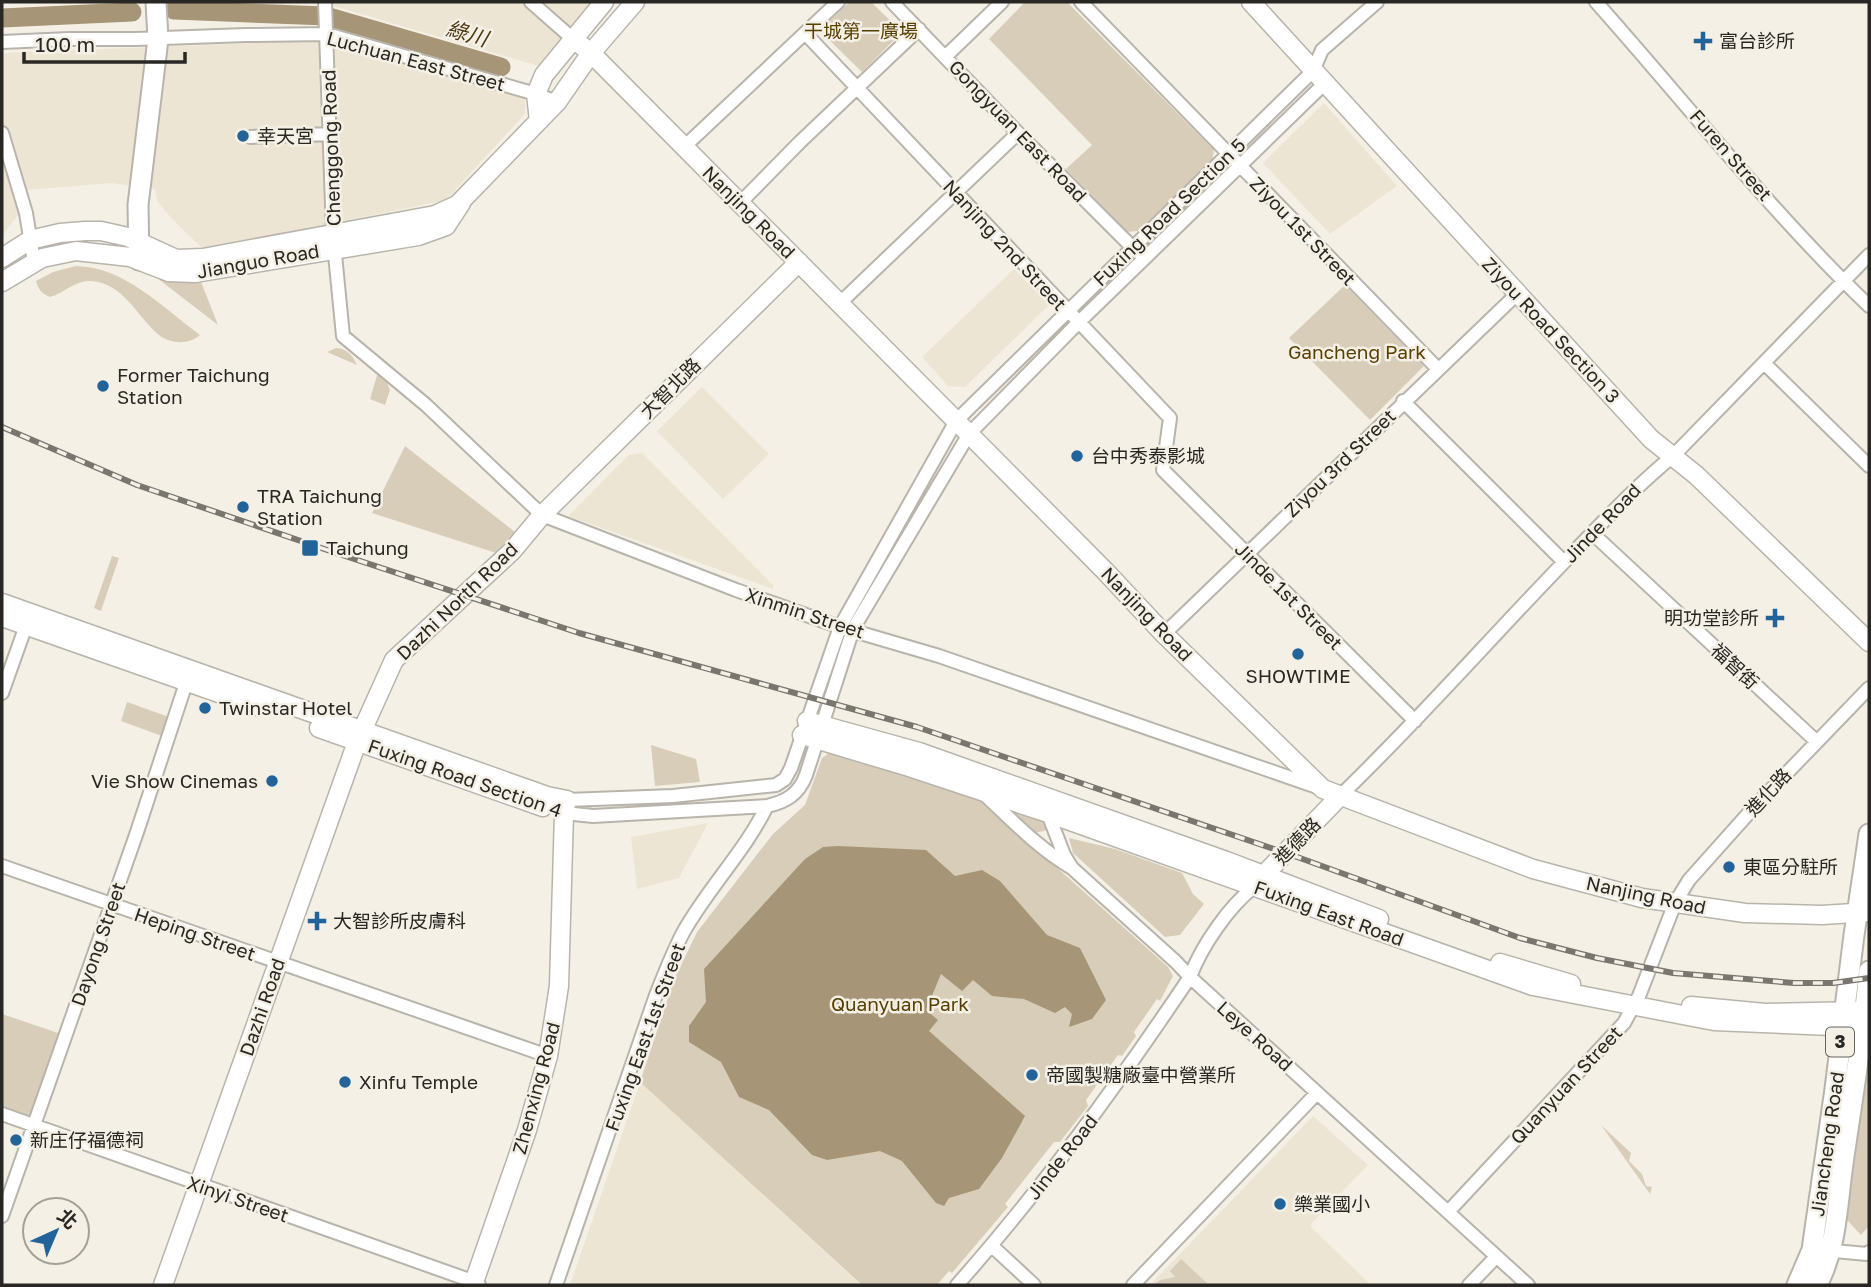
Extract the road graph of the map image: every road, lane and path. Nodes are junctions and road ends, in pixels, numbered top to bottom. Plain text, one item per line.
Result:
1 (156, 2) edge
2 (325, 2) edge
3 (531, 2) edge
4 (604, 2) edge
5 (635, 2) edge
6 (838, 2) edge
7 (892, 2) edge
8 (1002, 2) edge
9 (1081, 2) edge
10 (1251, 2) edge
11 (1377, 2) edge
12 (1596, 2) edge
13 (919, 29) junction
14 (805, 33) junction
15 (327, 34) junction
16 (157, 35) junction
17 (573, 39) junction
18 (2, 42) edge
19 (591, 53) junction
20 (945, 57) junction
21 (1318, 77) junction
22 (858, 87) junction
23 (536, 94) junction
24 (557, 102) junction
25 (539, 121) junction
26 (2, 133) edge
27 (1018, 133) junction
28 (331, 134) junction
29 (250, 137) dead end
30 (684, 146) junction
31 (1229, 154) junction
32 (1239, 165) junction
33 (955, 193) junction
34 (740, 203) junction
35 (30, 240) junction
36 (137, 240) junction
37 (334, 241) junction
38 (1133, 248) junction
39 (1869, 255) edge
40 (2, 258) edge
41 (139, 260) junction
42 (1144, 260) junction
43 (34, 262) junction
44 (799, 262) junction
45 (1843, 281) junction
46 (2, 282) edge
47 (1518, 293) junction
48 (840, 303) junction
49 (1869, 306) edge
50 (1067, 311) junction
51 (1078, 323) junction
52 (343, 336) joint
53 (1764, 363) junction
54 (1438, 369) junction
55 (1404, 401) junction
56 (962, 427) junction
57 (1673, 456) junction
58 (1869, 466) edge
59 (1163, 470) joint
60 (542, 515) junction
61 (1592, 533) junction
62 (1246, 554) junction
63 (1564, 562) junction
64 (2, 603) edge
65 (2, 617) edge
66 (29, 619) junction
67 (846, 628) junction
68 (1164, 634) junction
69 (1869, 642) edge
70 (189, 676) junction
71 (1869, 688) edge
72 (2, 693) edge
73 (1415, 721) junction
74 (812, 730) junction
75 (360, 736) junction
76 (1816, 741) junction
77 (979, 789) junction
78 (1323, 789) junction
79 (1341, 795) junction
80 (1044, 804) junction
81 (565, 806) junction
82 (767, 806) junction
83 (1869, 834) edge
84 (2, 866) edge
85 (1072, 868) junction
86 (1259, 881) junction
87 (1675, 903) junction
88 (111, 905) junction
89 (1863, 913) edge
90 (277, 962) junction
91 (1869, 971) edge
92 (1190, 977) junction
93 (1636, 1002) junction
94 (1867, 1018) edge
95 (1843, 1020) junction
96 (548, 1056) junction
97 (1317, 1093) junction
98 (2, 1114) edge
99 (34, 1125) junction
100 (200, 1186) junction
101 (1448, 1212) junction
102 (2, 1216) edge
103 (992, 1246) junction
104 (1822, 1250) junction
105 (1869, 1256) edge
106 (1496, 1257) junction
107 (476, 1284) edge
108 (163, 1285) edge
109 (556, 1285) edge
110 (957, 1285) edge
111 (1034, 1285) edge
112 (1133, 1285) edge
113 (1469, 1285) edge
114 (1528, 1285) edge
115 (1797, 1285) edge
116 (1817, 1285) edge

1 - 16 main road
2 - 15 street, Chenggong Road
3 - 17 street
4 - 17 street
5 - 19 street, Jianguo Road
6 - 14 street
7 - 13 street, Gongyuan East Road
8 - 20 street
9 - 31 street, Ziyou 1st Street
10 - 21 street, Ziyou Road Section 3
11 - 21 street, Fuxing Road Section 5
12 - 45 street, Furen Street
13 - 20 street, Gongyuan East Road
13 - 22 street
14 - 22 street, Nanjing 2nd Street
14 - 30 street
15 - 16 street, Luchuan East Street
15 - 23 street, Luchuan East Street
15 - 28 street, Chenggong Road
16 - 18 street, Luchuan East Street
16 - 36 main road
17 - 19 street, Nanjing Road
17 - 23 street
19 - 24 street, Jianguo Road
19 - 30 street, Nanjing Road
20 - 27 street, Gongyuan East Road
21 - 31 street, Fuxing Road Section 5
21 - 32 street, Fuxing Road Section 5
21 - 47 street, Ziyou Road Section 3
22 - 33 street, Nanjing 2nd Street
22 - 34 street
23 - 24 street, Luchuan East Street
23 - 25 street
24 - 25 street, Jianguo Road
25 - 37 street, Jianguo Road
26 - 35 street
27 - 33 street
27 - 38 street, Gongyuan East Road
28 - 29 street
28 - 37 street, Chenggong Road
30 - 34 street, Nanjing Road
31 - 32 street, Ziyou 1st Street
31 - 38 street, Fuxing Road Section 5
32 - 42 street, Fuxing Road Section 5
32 - 54 street, Ziyou 1st Street
33 - 48 street
33 - 50 street, Nanjing 2nd Street
34 - 44 street, Nanjing Road
35 - 36 street, Jianguo Road
35 - 40 street, Jianguo Road
35 - 43 street
36 - 37 street, Jianguo Road
36 - 41 main road
37 - 41 street, Jianguo Road
37 - 52 street, Chenggong Road
38 - 42 street, Gongyuan East Road
38 - 50 street, Fuxing Road Section 5
39 - 45 street, Jinde Road
41 - 43 street, Jianguo Road
42 - 51 street, Fuxing Road Section 5
43 - 46 street, Jianguo Road
44 - 48 street, Nanjing Road
44 - 60 street, 大智北路
45 - 49 street, Furen Street
45 - 53 street, Jinde Road
47 - 54 street, Ziyou 3rd Street
47 - 57 street, Ziyou Road Section 3
48 - 56 street, Nanjing Road
50 - 51 street, Nanjing 2nd Street
50 - 56 street, Fuxing Road Section 5
51 - 56 street, Fuxing Road Section 5
51 - 59 street, Nanjing 2nd Street
52 - 60 street, Xinmin Street
53 - 57 street, Jinde Road
53 - 58 street
54 - 55 street, Ziyou 3rd Street
55 - 62 street, Ziyou 3rd Street
55 - 63 street
56 - 67 street, Fuxing Road Section 4
56 - 68 street, Nanjing Road
57 - 61 street, Jinde Road
57 - 69 street, Ziyou Road Section 3
59 - 62 street, Jinde 1st Street
60 - 67 street, Xinmin Street
60 - 75 street, Dazhi North Road
61 - 63 street, Jinde Road
61 - 76 street, 福智街
62 - 68 street, Ziyou 3rd Street
62 - 73 street, Jinde 1st Street
63 - 73 street, Jinde Road
64 - 66 street, Fuxing Road Section 4
65 - 66 street, Fuxing Road Section 4
66 - 70 street, Fuxing Road Section 4
66 - 72 street
67 - 74 street, Fuxing Road Section 4
67 - 78 street, Xinmin Street
68 - 78 street, Nanjing Road
70 - 75 street, Fuxing Road Section 4
70 - 88 street, Dayong Street
71 - 76 street, 進化路
73 - 79 street, Jinde Road
74 - 77 street, Fuxing East Road
74 - 80 street, Fuxing East Road
74 - 81 street, Fuxing Road Section 4
74 - 82 street, Fuxing Road Section 4
75 - 81 street, Fuxing Road Section 4
75 - 90 street, Dazhi Road
76 - 87 street, 進化路
77 - 80 street, Fuxing East Road
77 - 85 street, Leye Road
78 - 79 street, Nanjing Road
79 - 86 street, 進德路
79 - 87 street, Nanjing Road
80 - 85 street
80 - 86 street, Fuxing East Road
81 - 82 street, Fuxing Road Section 4
81 - 96 street, Zhenxing Road
82 - 109 street, Fuxing East 1st Street
83 - 89 main road, Jiancheng Road / 3
84 - 88 street, Heping Street
85 - 92 street, Leye Road
86 - 92 street, Jinde Road
86 - 93 street, Fuxing East Road
87 - 89 street, Nanjing Road
87 - 93 street, Quanyuan Street
88 - 90 street, Heping Street
88 - 99 street, Dayong Street
89 - 95 main road, Jiancheng Road / 3
90 - 96 street, Heping Street
90 - 100 street, Dazhi Road
91 - 94 main road, Jiancheng Road / 3
92 - 97 street, Leye Road
92 - 103 street, Jinde Road
93 - 95 street, Fuxing East Road
93 - 101 street, Quanyuan Street
94 - 95 street, Fuxing East Road
94 - 104 main road, Jiancheng Road / 3
95 - 104 main road, Jiancheng Road / 3
96 - 107 street, Zhenxing Road
97 - 101 street, Leye Road
97 - 112 street
98 - 99 street, Xinyi Street
99 - 100 street, Xinyi Street
99 - 102 street, Dayong Street
100 - 107 street, Xinyi Street
100 - 108 street, Dazhi Road
101 - 106 street, Leye Road
103 - 110 street, Jinde Road
103 - 111 street
104 - 105 street
104 - 115 main road, Jiancheng Road / 3
104 - 116 main road, Jiancheng Road / 3
106 - 113 street
106 - 114 street, Leye Road

